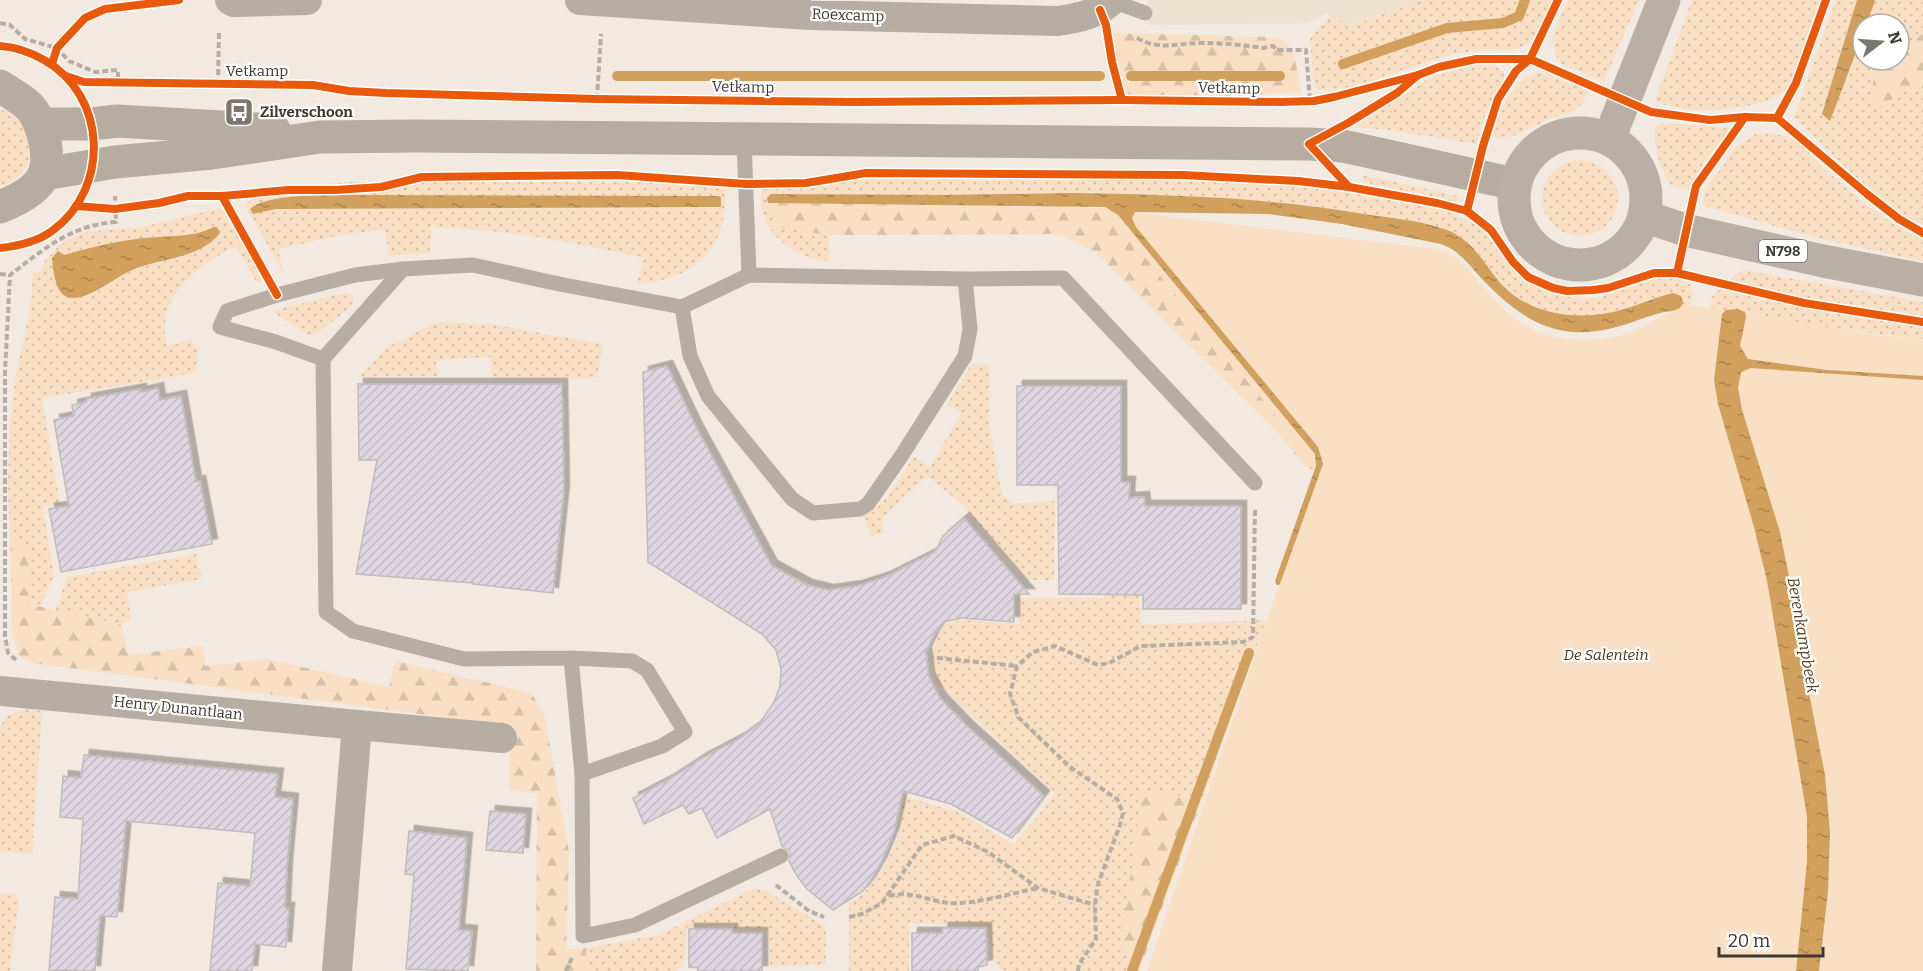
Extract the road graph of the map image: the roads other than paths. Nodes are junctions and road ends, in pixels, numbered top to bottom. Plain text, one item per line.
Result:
1 (307, 0) edge
2 (1112, 0) edge
3 (1664, 0) edge
4 (592, 1) edge
5 (810, 7) edge
6 (225, 12) edge
7 (1144, 13) dead end
8 (0, 86) edge
9 (40, 124) junction
10 (320, 137) junction
11 (744, 139) junction
12 (1609, 139) junction
13 (44, 174) junction
14 (1515, 184) junction
15 (0, 207) edge
16 (1644, 216) junction
17 (403, 269) junction
18 (749, 275) junction
19 (965, 279) junction
20 (1923, 280) edge
21 (682, 307) junction
22 (323, 359) junction
23 (1256, 483) road end
24 (571, 658) junction
25 (0, 691) edge
26 (357, 725) junction
27 (502, 738) dead end
28 (582, 774) junction
29 (781, 856) dead end
30 (337, 971) edge

1 - 6 street
2 - 5 street, Roexcamp
2 - 7 lane
3 - 12 main road
4 - 5 street, Roexcamp
8 - 9 street
9 - 10 street
9 - 13 street
10 - 11 street
10 - 13 street
11 - 14 street
11 - 18 lane
12 - 14 main road
12 - 16 main road
13 - 15 street
14 - 16 main road
16 - 20 main road, N798
17 - 21 lane
17 - 22 lane
17 - 22 lane
18 - 19 lane
18 - 21 lane
19 - 21 lane
19 - 23 lane
22 - 24 lane
24 - 28 lane
24 - 28 lane
25 - 26 street, Henry Dunantlaan
26 - 27 street, Henry Dunantlaan
26 - 30 street
28 - 29 lane

